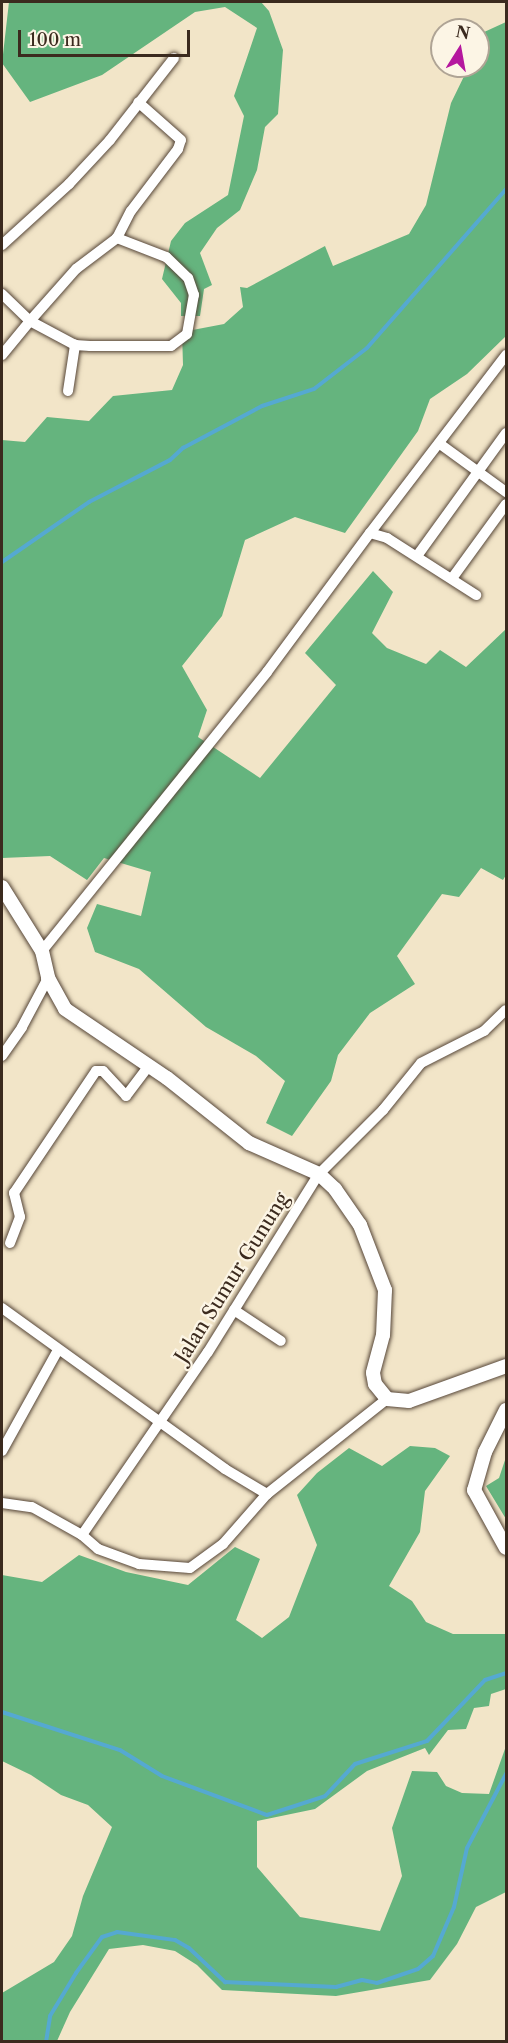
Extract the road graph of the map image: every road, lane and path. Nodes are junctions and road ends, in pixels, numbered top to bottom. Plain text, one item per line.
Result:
1 (174, 58) dead end
2 (138, 102) junction
3 (117, 238) junction
4 (2, 245) edge
5 (2, 294) edge
6 (30, 321) junction
7 (75, 345) junction
8 (2, 355) edge
9 (507, 355) edge
10 (68, 391) dead end
11 (507, 433) edge
12 (440, 444) junction
13 (478, 471) junction
14 (507, 492) edge
15 (507, 504) edge
16 (370, 533) junction
17 (417, 556) junction
18 (453, 578) junction
19 (476, 595) dead end
20 (2, 888) edge
21 (42, 951) junction
22 (48, 978) junction
23 (507, 1010) edge
24 (2, 1056) edge
25 (149, 1066) junction
26 (319, 1174) junction
27 (10, 1243) dead end
28 (2, 1308) edge
29 (234, 1310) junction
30 (281, 1341) dead end
31 (58, 1350) junction
32 (507, 1366) edge
33 (387, 1400) junction
34 (507, 1410) edge
35 (162, 1421) junction
36 (2, 1451) edge
37 (267, 1494) junction
38 (2, 1503) edge
39 (82, 1535) junction
40 (507, 1548) edge

1 - 2 street
2 - 3 street
2 - 4 street
3 - 6 street
3 - 7 street
5 - 6 street
6 - 7 street
6 - 8 street
7 - 10 street
9 - 12 street
11 - 13 street
12 - 13 street
12 - 16 street
13 - 14 street
13 - 17 street
15 - 18 street
16 - 17 street
16 - 21 street
17 - 18 street
18 - 19 street
20 - 21 street
21 - 22 street
22 - 24 street
22 - 25 street
23 - 26 street, Jalan Sumur Gunung
25 - 26 street
25 - 27 street
26 - 29 street, Jalan Sumur Gunung
26 - 33 street
28 - 31 street
29 - 30 street
29 - 35 street, Jalan Sumur Gunung
31 - 35 street
31 - 36 street
32 - 33 street
33 - 37 street
34 - 40 street
35 - 37 street
35 - 39 street, Jalan Sumur Gunung
37 - 39 street
38 - 39 street

